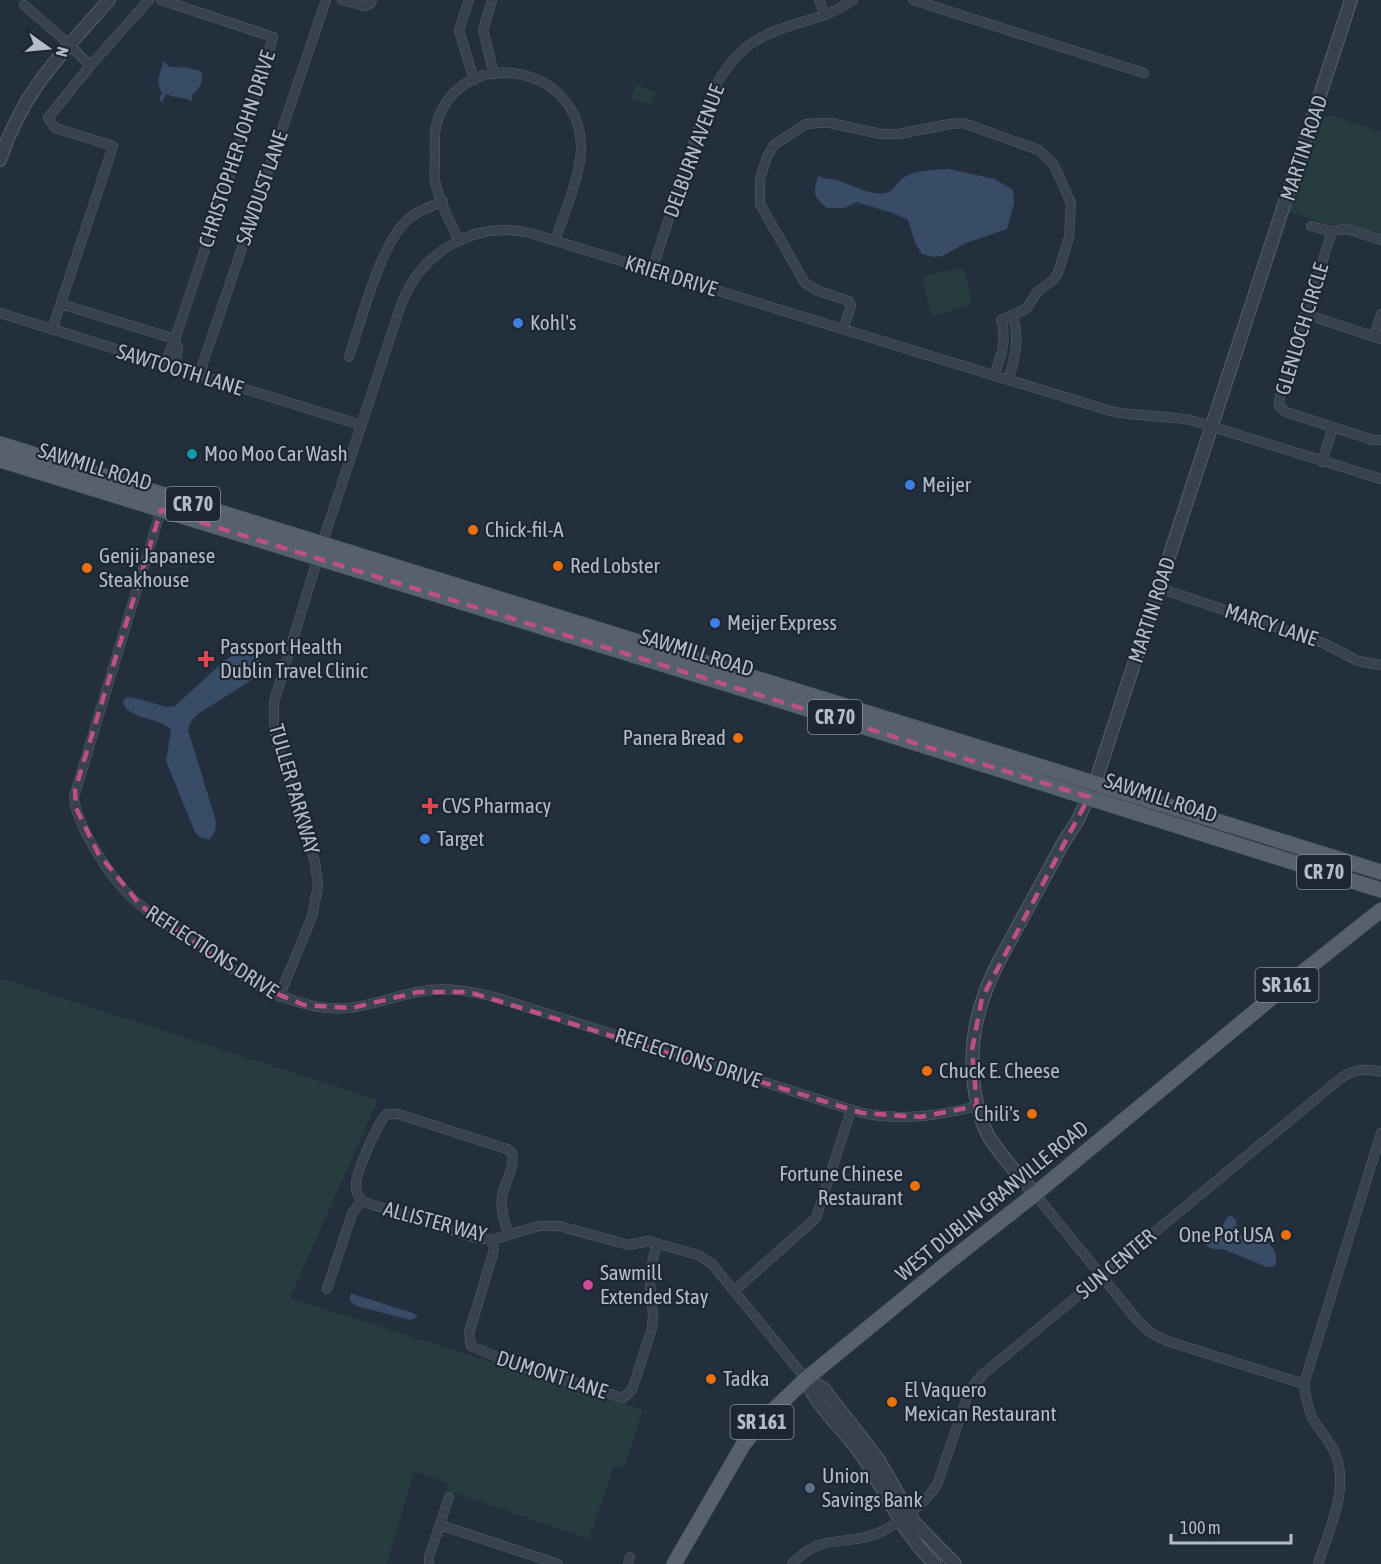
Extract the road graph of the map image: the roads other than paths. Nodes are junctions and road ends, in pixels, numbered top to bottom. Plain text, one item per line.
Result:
1 (109, 0) edge
2 (149, 0) edge
3 (161, 0) edge
4 (326, 0) edge
5 (342, 0) edge
6 (372, 0) edge
7 (469, 0) edge
8 (492, 0) edge
9 (819, 0) edge
10 (853, 0) edge
11 (913, 0) edge
12 (1351, 0) edge
13 (24, 5) dead end
14 (825, 15) junction
15 (69, 44) junction
16 (90, 66) junction
17 (1144, 73) dead end
18 (494, 74) junction
19 (474, 80) junction
20 (0, 160) edge
21 (442, 201) junction
22 (1311, 226) dead end
23 (1332, 231) junction
24 (459, 240) junction
25 (555, 240) junction
26 (1381, 240) edge
27 (652, 270) junction
28 (61, 304) junction
29 (0, 314) edge
30 (1305, 314) junction
31 (1381, 314) edge
32 (1012, 315) junction
33 (843, 329) junction
34 (52, 330) junction
35 (1377, 338) edge
36 (175, 339) junction
37 (349, 357) dead end
38 (164, 365) junction
39 (175, 369) junction
40 (199, 375) junction
41 (994, 375) junction
42 (1009, 380) junction
43 (361, 425) junction
44 (1211, 426) junction
45 (1333, 427) junction
46 (1381, 440) edge
47 (0, 444) edge
48 (0, 460) edge
49 (1322, 462) junction
50 (1381, 479) edge
51 (161, 510) junction
52 (320, 551) junction
53 (1159, 588) junction
54 (1381, 665) edge
55 (1092, 791) junction
56 (1381, 872) edge
57 (1381, 890) edge
58 (1381, 909) edge
59 (279, 997) junction
60 (1381, 1072) edge
61 (977, 1106) junction
62 (851, 1110) junction
63 (1381, 1132) edge
64 (1035, 1194) junction
65 (361, 1201) junction
66 (508, 1234) junction
67 (491, 1240) junction
68 (657, 1244) junction
69 (1101, 1276) junction
70 (327, 1288) dead end
71 (734, 1291) junction
72 (806, 1379) junction
73 (1304, 1384) junction
74 (449, 1497) dead end
75 (904, 1516) junction
76 (440, 1525) junction
77 (429, 1564) edge
78 (558, 1564) edge
79 (674, 1564) edge
80 (792, 1564) edge
81 (935, 1564) edge
82 (955, 1564) edge
83 (1318, 1564) edge

1 - 15 street
2 - 16 street
3 - 36 street, CHRISTOPHER JOHN DRIVE
4 - 40 street, SAWDUST LANE
5 - 6 street
7 - 19 street
8 - 18 street
9 - 14 street
10 - 14 street, DELBURN AVENUE
11 - 17 street
12 - 44 street, MARTIN ROAD
13 - 15 street
14 - 27 street, DELBURN AVENUE
15 - 16 street
15 - 20 street
16 - 28 street
18 - 19 street
18 - 25 street
19 - 21 street
21 - 24 street
21 - 37 street
22 - 23 street
23 - 26 street
23 - 30 street, GLENLOCH CIRCLE
24 - 25 street, KRIER DRIVE
24 - 43 street, KRIER DRIVE
25 - 27 street, KRIER DRIVE
27 - 33 street, KRIER DRIVE
28 - 34 street
28 - 36 street
29 - 34 street, SAWTOOTH LANE
30 - 35 street
30 - 45 street, GLENLOCH CIRCLE
31 - 35 street
32 - 33 street
32 - 41 street
32 - 42 street
33 - 41 street, KRIER DRIVE
34 - 38 street, SAWTOOTH LANE
36 - 38 street, CHRISTOPHER JOHN DRIVE
36 - 39 street, CHRISTOPHER JOHN DRIVE
38 - 39 street, SAWTOOTH LANE
39 - 40 street, SAWTOOTH LANE
40 - 43 street, SAWTOOTH LANE
41 - 42 street, KRIER DRIVE
42 - 44 street, KRIER DRIVE
43 - 52 street, KRIER DRIVE
44 - 49 street, KRIER DRIVE
44 - 53 street, MARTIN ROAD
45 - 46 street, GLENLOCH CIRCLE
45 - 49 street
47 - 52 main road, SAWMILL ROAD / CR 70
48 - 51 main road, SAWMILL ROAD / CR 70
49 - 50 street, KRIER DRIVE
51 - 52 main road, SAWMILL ROAD / CR 70
51 - 59 street, REFLECTIONS DRIVE
52 - 55 main road, SAWMILL ROAD / CR 70
52 - 59 street, TULLER PARKWAY
53 - 54 street, MARCY LANE
53 - 55 street, MARTIN ROAD
55 - 56 main road, SAWMILL ROAD / CR 70
55 - 57 main road, SAWMILL ROAD / CR 70
55 - 61 street, MARTIN ROAD
58 - 64 main road, WEST DUBLIN GRANVILLE ROAD / SR 161
59 - 62 street, REFLECTIONS DRIVE
60 - 69 street, SUN CENTER
61 - 62 street, REFLECTIONS DRIVE
61 - 64 street, MARTIN ROAD
62 - 71 street
63 - 73 street
64 - 69 street
64 - 72 main road, WEST DUBLIN GRANVILLE ROAD / SR 161
65 - 66 street
65 - 67 street, ALLISTER WAY
65 - 70 street
66 - 67 street, ALLISTER WAY
66 - 68 street, ALLISTER WAY
67 - 68 street, DUMONT LANE
68 - 71 street, ALLISTER WAY
69 - 73 street
69 - 75 street, SUN CENTER
71 - 72 street, ALLISTER WAY
72 - 75 street
72 - 79 main road, WEST DUBLIN GRANVILLE ROAD / SR 161
73 - 83 street
74 - 76 street
75 - 80 street, SUN CENTER
75 - 81 street
75 - 82 street
76 - 77 street
76 - 78 street

